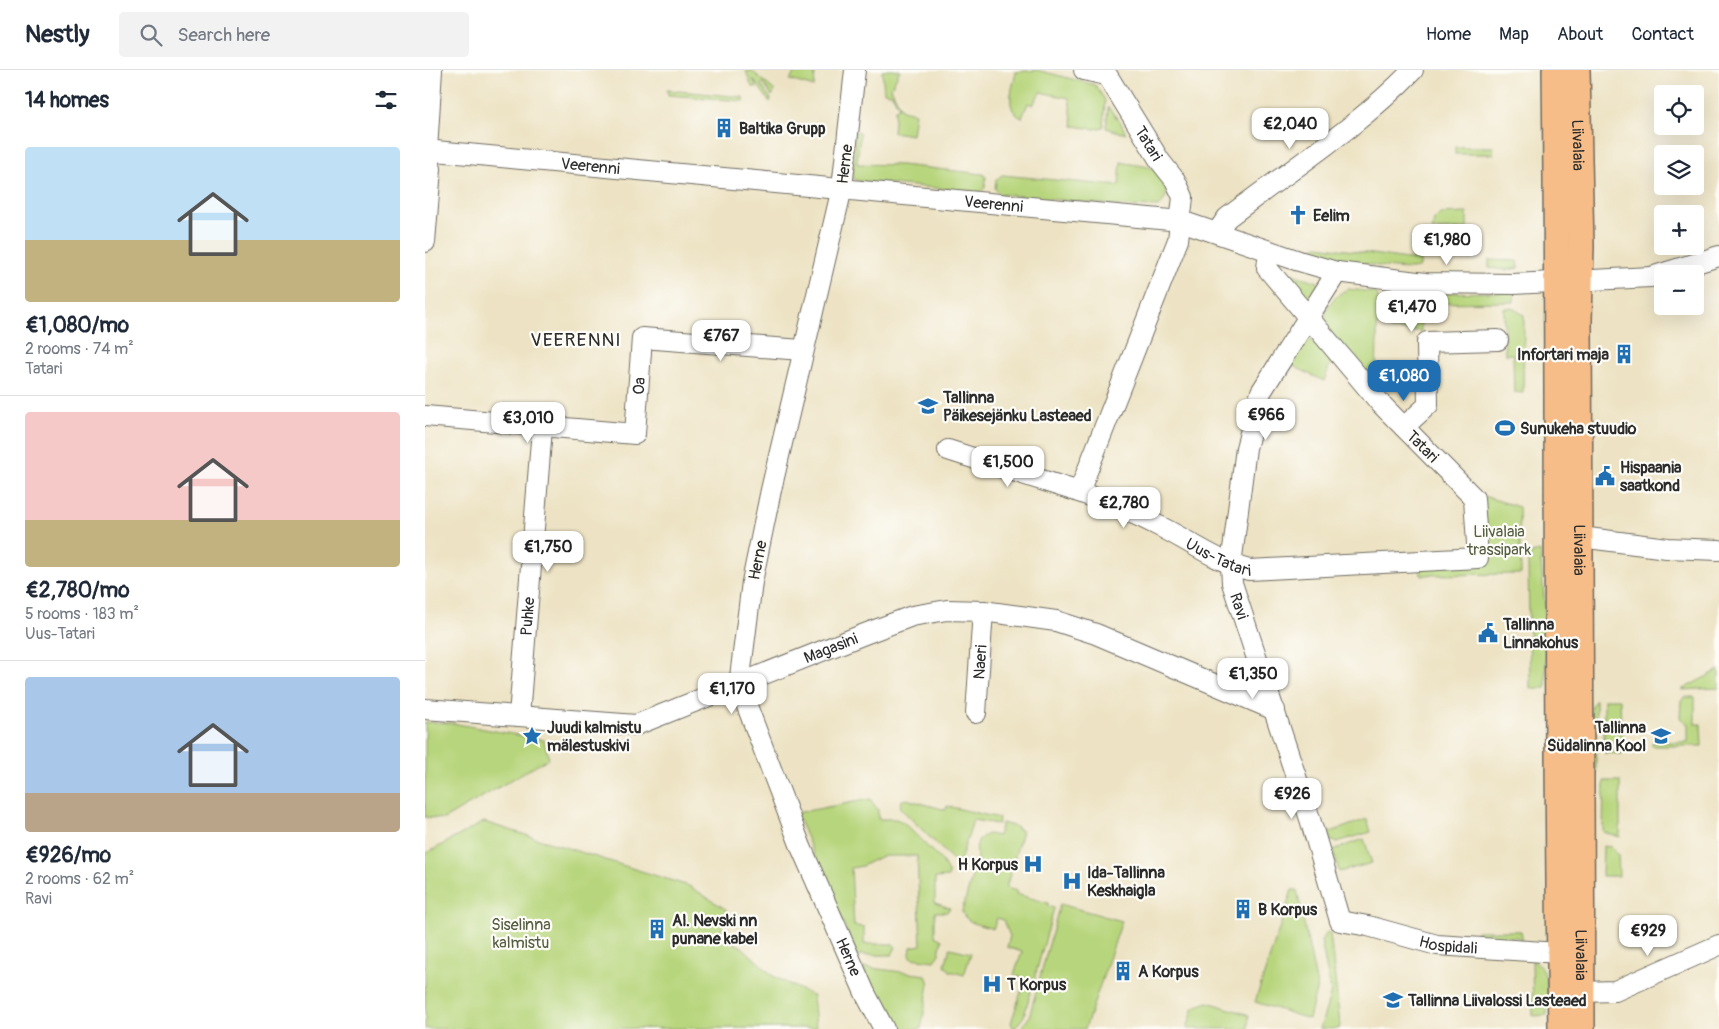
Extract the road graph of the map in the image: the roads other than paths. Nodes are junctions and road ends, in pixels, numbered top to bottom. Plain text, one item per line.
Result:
1 (432, 70) edge
2 (855, 70) edge
3 (1084, 70) edge
4 (1413, 70) edge
5 (1555, 70) edge
6 (1577, 70) edge
7 (1105, 73) edge
8 (426, 150) edge
9 (842, 188) junction
10 (1181, 221) junction
11 (1217, 232) junction
12 (425, 242) edge
13 (1269, 251) junction
14 (1719, 256) edge
15 (1337, 272) junction
16 (1580, 281) junction
17 (1555, 282) junction
18 (1309, 318) junction
19 (1497, 340) dead end
20 (802, 350) junction
21 (425, 416) edge
22 (1404, 426) junction
23 (542, 428) junction
24 (948, 450) dead end
25 (1079, 492) junction
26 (1579, 537) junction
27 (1719, 550) edge
28 (1479, 558) joint
29 (1231, 565) junction
30 (983, 612) junction
31 (1265, 679) junction
32 (739, 685) junction
33 (1230, 692) junction
34 (425, 709) edge
35 (1275, 710) junction
36 (976, 713) dead end
37 (519, 716) junction
38 (1340, 921) joint
39 (1719, 945) edge
40 (1559, 953) junction
41 (1582, 985) junction
42 (884, 1029) edge
43 (1561, 1029) edge
44 (1582, 1029) edge

1 - 8 street
2 - 9 street, Herne
3 - 7 street
4 - 11 street
5 - 17 main road, Liivalaia
6 - 16 main road, Liivalaia
7 - 10 street, Tatari
8 - 9 street, Veerenni
8 - 12 street
9 - 10 street, Veerenni
9 - 20 street, Herne
10 - 11 street, Veerenni
10 - 25 street
11 - 13 street, Veerenni
13 - 15 street, Veerenni
13 - 18 street, Tatari
14 - 16 street, Veerenni
15 - 17 street, Veerenni
15 - 18 street, Ravi
16 - 17 street, Veerenni
16 - 26 main road, Liivalaia
17 - 40 main road, Liivalaia
18 - 22 street, Tatari
18 - 29 street, Ravi
19 - 22 street
20 - 23 street, Oa
20 - 32 street, Herne
21 - 23 street
22 - 28 street, Tatari
23 - 37 street, Puhke
24 - 25 street, Uus-Tatari
25 - 29 street, Uus-Tatari
26 - 27 street
26 - 41 main road, Liivalaia
28 - 29 street, Uus-Tatari
29 - 31 street, Ravi
30 - 32 street, Magasini
30 - 33 street, Magasini
30 - 36 street, Naeri
31 - 33 street
31 - 35 street, Ravi
32 - 37 street, Magasini
32 - 42 street, Herne
33 - 35 street, Magasini
34 - 37 street, Magasini
35 - 38 street, Ravi
38 - 40 street, Hospidali
39 - 41 street
40 - 41 main road
40 - 43 main road, Liivalaia
41 - 44 main road, Liivalaia

